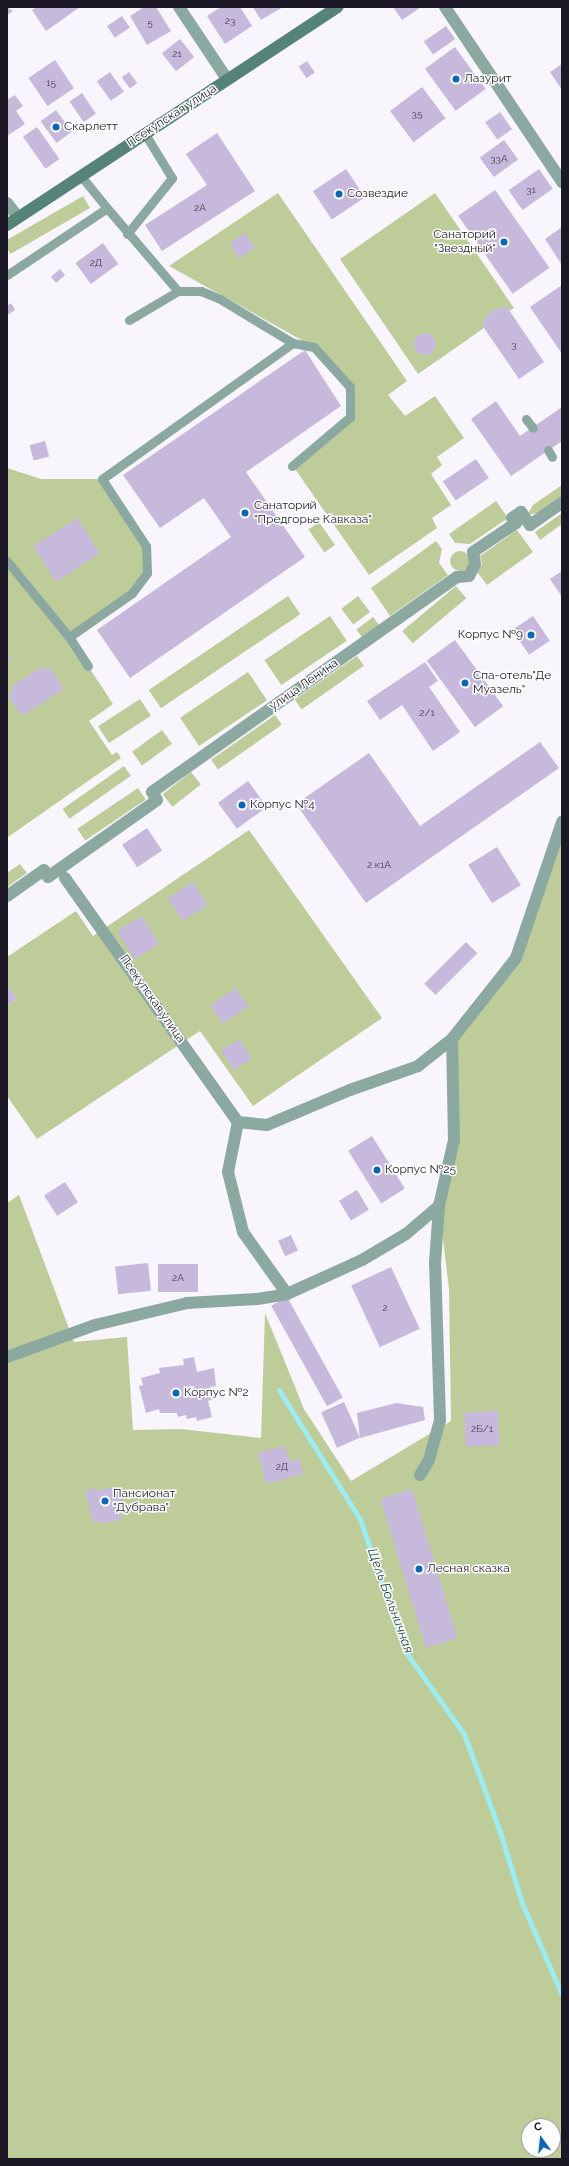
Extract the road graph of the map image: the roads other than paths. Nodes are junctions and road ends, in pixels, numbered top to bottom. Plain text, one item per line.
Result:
1 (179, 7) edge
2 (337, 7) edge
3 (445, 7) edge
4 (227, 79) junction
5 (145, 134) junction
6 (81, 176) junction
7 (562, 182) edge
8 (7, 203) edge
9 (107, 208) junction
10 (18, 217) junction
11 (7, 225) edge
12 (127, 234) junction
13 (7, 275) edge
14 (178, 291) junction
15 (129, 320) dead end
16 (292, 343) junction
17 (526, 419) dead end
18 (533, 428) dead end
19 (292, 466) dead end
20 (562, 503) edge
21 (7, 561) edge
22 (69, 637) junction
23 (88, 666) dead end
24 (562, 822) edge
25 (65, 878) dead end
26 (7, 896) edge
27 (452, 1039) junction
28 (238, 1122) junction
29 (439, 1206) junction
30 (286, 1294) junction
31 (7, 1357) edge
32 (420, 1475) dead end

1 - 4 street
2 - 4 street, Псекупская улица
3 - 7 street
4 - 5 street, Псекупская улица
5 - 6 street, Псекупская улица
5 - 12 lane
6 - 9 lane
6 - 10 street, Псекупская улица
8 - 10 street
9 - 12 lane
9 - 13 lane
10 - 11 street, Псекупская улица
12 - 14 lane
14 - 15 lane
14 - 16 lane
16 - 19 lane
16 - 22 lane
17 - 18 lane
20 - 26 street, улица Ленина
21 - 22 lane
22 - 23 lane
24 - 27 street
25 - 28 street, Псекупская улица
27 - 28 street
27 - 29 street
28 - 30 street
29 - 30 street
29 - 32 street
30 - 31 street

